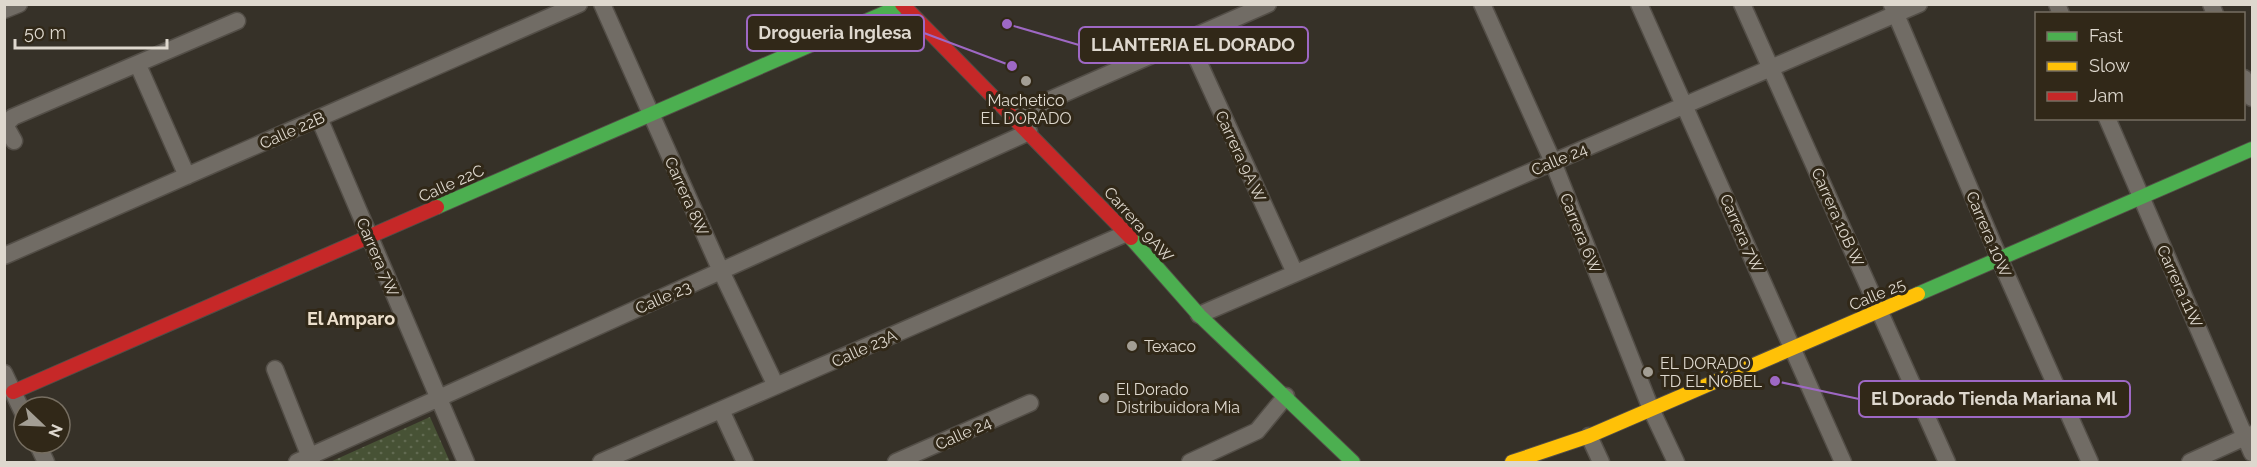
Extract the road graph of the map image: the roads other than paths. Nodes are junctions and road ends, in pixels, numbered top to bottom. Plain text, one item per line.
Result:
1 (19, 4) edge
2 (579, 4) edge
3 (602, 4) edge
4 (1268, 4) edge
5 (1482, 4) edge
6 (1640, 4) edge
7 (1742, 4) edge
8 (1919, 4) edge
9 (903, 5) edge
10 (4, 10) edge
11 (1894, 10) edge
12 (237, 21) dead end
13 (1188, 39) junction
14 (138, 65) junction
15 (1771, 69) junction
16 (2245, 80) edge
17 (2253, 98) edge
18 (1684, 105) junction
19 (651, 114) junction
20 (1013, 116) junction
21 (319, 118) junction
22 (2108, 120) edge
23 (1029, 132) junction
24 (14, 141) dead end
25 (2253, 149) edge
26 (1553, 162) junction
27 (187, 176) junction
28 (2141, 198) junction
29 (1127, 233) junction
30 (370, 237) junction
31 (4, 256) edge
32 (2000, 260) junction
33 (721, 271) junction
34 (1295, 273) junction
35 (1881, 311) junction
36 (1199, 315) junction
37 (1794, 348) junction
38 (275, 369) dead end
39 (4, 373) edge
40 (776, 386) junction
41 (13, 392) junction
42 (14, 395) edge
43 (1286, 396) junction
44 (438, 398) junction
45 (1030, 403) dead end
46 (1651, 409) junction
47 (721, 410) junction
48 (1589, 436) junction
49 (2249, 436) edge
50 (2253, 453) edge
51 (306, 460) edge
52 (466, 462) edge
53 (601, 462) edge
54 (745, 462) edge
55 (896, 462) edge
56 (1190, 462) edge
57 (1353, 462) edge
58 (1512, 462) edge
59 (1601, 462) edge
60 (1676, 462) edge
61 (1843, 462) edge
62 (1947, 462) edge
63 (2090, 462) edge
64 (2190, 462) edge

1 - 10 street
2 - 21 street, Calle 22B
3 - 19 street, Carrera 8W
4 - 13 street
5 - 26 street, Carrera 6W
6 - 18 street, Carrera 7W
7 - 15 street, Carrera 10B W
8 - 11 street, Calle 24
9 - 19 street, Calle 22C
9 - 20 street, Carrera 9AW
11 - 15 street, Calle 24
11 - 32 street, Carrera 10W
12 - 14 street
13 - 20 street
13 - 34 street, Carrera 9A W
14 - 24 street
14 - 27 street
15 - 18 street, Calle 24
15 - 35 street, Carrera 10B W
16 - 17 street
18 - 26 street, Calle 24
18 - 37 street, Carrera 7W
19 - 30 street, Calle 22C
19 - 33 street, Carrera 8W
20 - 23 street, Carrera 9AW
21 - 27 street, Calle 22B
21 - 30 street, Carrera 7W
22 - 28 street, Carrera 11W
23 - 29 street, Carrera 9AW
23 - 33 street, Calle 23
25 - 28 street, Calle 25
26 - 34 street, Calle 24
26 - 46 street, Carrera 6W
27 - 31 street, Calle 22B
28 - 32 street, Calle 25
28 - 49 street, Carrera 11W
29 - 36 street, Carrera 9AW
29 - 40 street, Calle 23A
30 - 41 street, Calle 22C
30 - 44 street, Carrera 7W
32 - 35 street, Calle 25
32 - 63 street, Carrera 10W
33 - 40 street, Carrera 8W
33 - 44 street, Calle 23
34 - 36 street, Calle 24
35 - 37 street, Calle 25
35 - 62 street, Carrera 10B W
36 - 43 street, Carrera 9AW
37 - 46 street, Calle 25
37 - 61 street, Carrera 7W
38 - 51 street
39 - 41 street
40 - 47 street, Calle 23A
41 - 42 street
43 - 56 street
43 - 57 street, Carrera 9AW
44 - 51 street, Calle 23
44 - 52 street, Carrera 7W
45 - 55 street, Calle 24
46 - 48 street, Calle 25
46 - 60 street, Carrera 6W
47 - 53 street, Calle 23A
47 - 54 street
48 - 58 street, Calle 25
48 - 59 street
49 - 50 street, Carrera 11W
49 - 64 street

